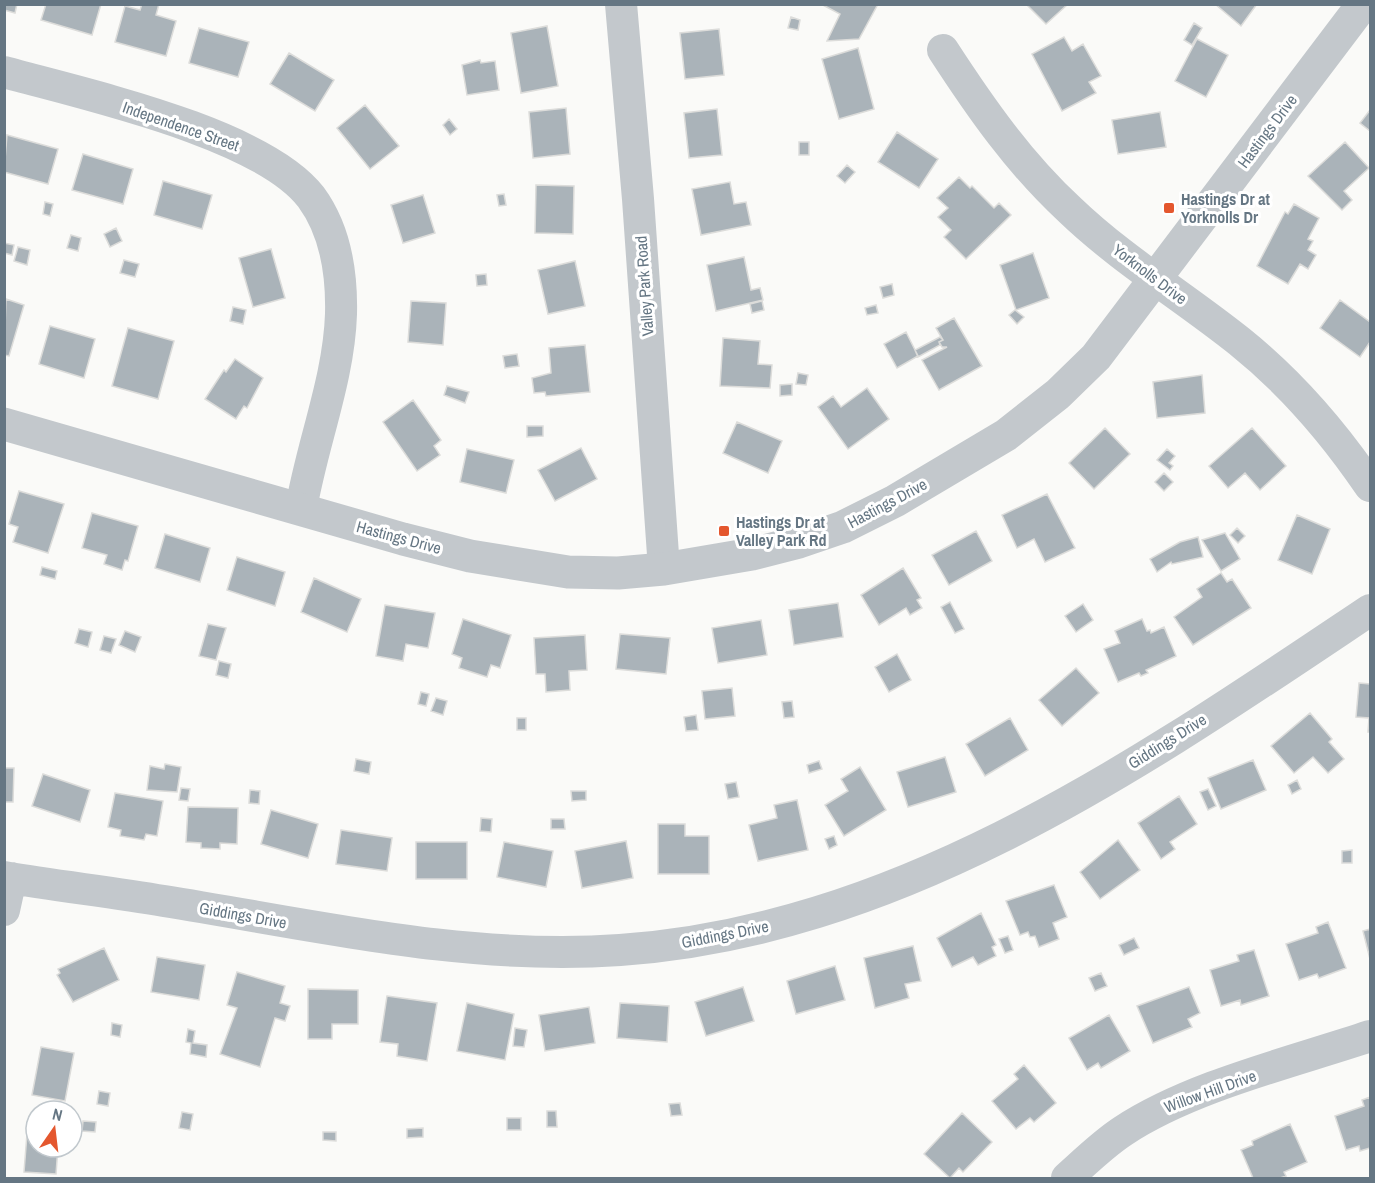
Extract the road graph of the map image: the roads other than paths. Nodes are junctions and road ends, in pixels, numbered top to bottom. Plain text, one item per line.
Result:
1 (621, 4) edge
2 (1363, 4) edge
3 (943, 50) dead end
4 (4, 72) edge
5 (1155, 279) junction
6 (4, 424) edge
7 (1371, 486) edge
8 (301, 509) junction
9 (664, 569) junction
10 (1371, 610) edge
11 (8, 878) edge
12 (4, 910) edge
13 (1371, 1036) edge
14 (1067, 1179) edge

1 - 9 street, Valley Park Road
2 - 5 street, Hastings Drive
3 - 5 street, Yorknolls Drive
4 - 8 street, Independence Street
5 - 7 street, Yorknolls Drive
5 - 9 street, Hastings Drive
6 - 8 street, Hastings Drive
8 - 9 street, Hastings Drive
10 - 11 street, Giddings Drive
11 - 12 street
13 - 14 street, Willow Hill Drive

